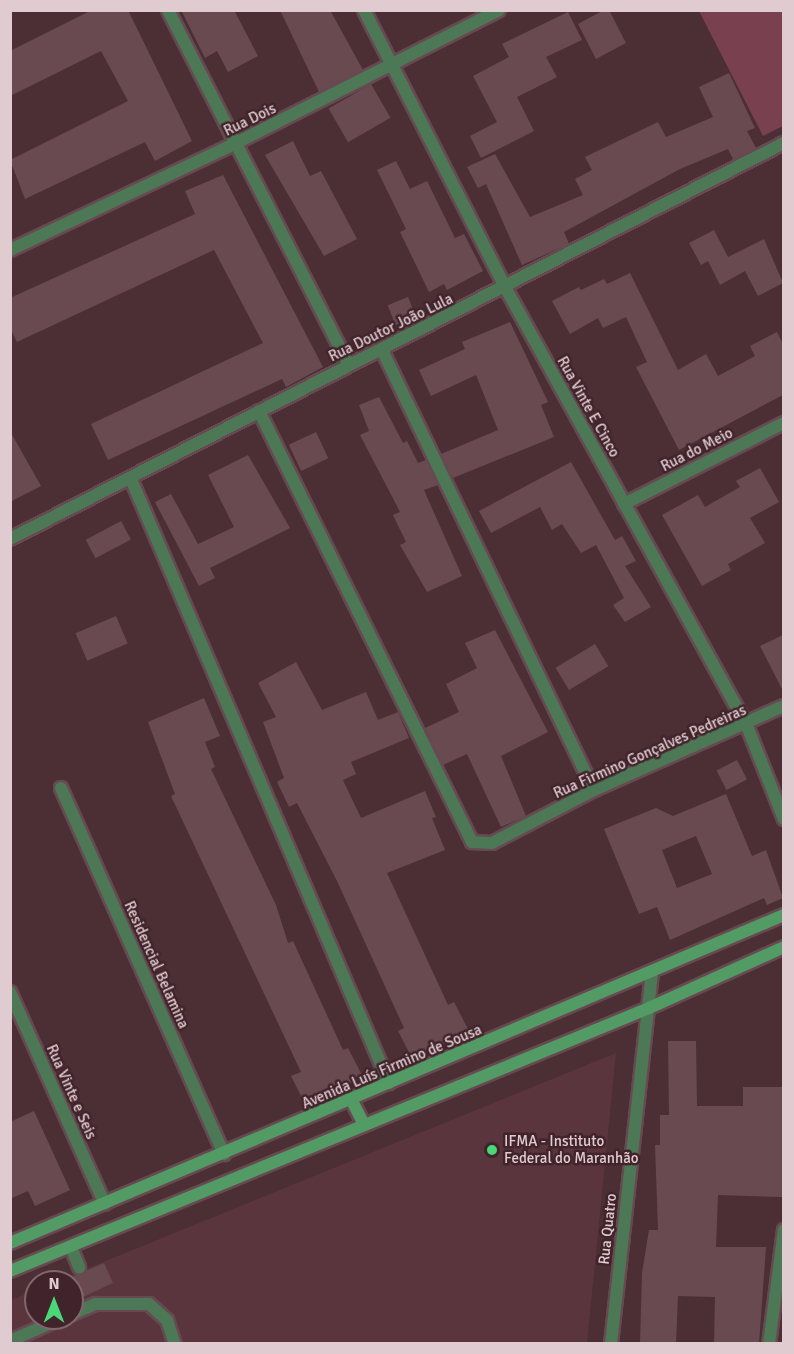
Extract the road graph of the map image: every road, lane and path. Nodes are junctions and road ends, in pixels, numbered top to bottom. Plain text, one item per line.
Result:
1 (168, 10) edge
2 (364, 10) edge
3 (499, 10) edge
4 (392, 67) junction
5 (238, 142) junction
6 (783, 143) edge
7 (10, 250) edge
8 (505, 287) junction
9 (382, 350) junction
10 (349, 365) junction
11 (259, 411) junction
12 (783, 423) edge
13 (130, 479) junction
14 (624, 504) junction
15 (10, 538) edge
16 (783, 706) edge
17 (747, 726) junction
18 (61, 788) dead end
19 (594, 790) junction
20 (783, 819) edge
21 (783, 915) edge
22 (783, 947) edge
23 (652, 974) junction
24 (10, 992) edge
25 (649, 1008) junction
26 (15, 1014) edge
27 (389, 1083) junction
28 (351, 1099) junction
29 (364, 1125) junction
30 (224, 1154) junction
31 (105, 1204) junction
32 (783, 1230) edge
33 (10, 1243) edge
34 (71, 1248) junction
35 (79, 1267) dead end
36 (10, 1270) edge
37 (84, 1306) edge
38 (35, 1330) edge
39 (10, 1341) edge
40 (175, 1344) edge
41 (610, 1344) edge
42 (769, 1344) edge

1 - 5 street
2 - 4 street, Rua Vinte E Cinco
3 - 4 street, Rua Dois
4 - 5 street, Rua Dois
4 - 8 street, Rua Vinte E Cinco
5 - 7 street, Rua Dois
5 - 10 street
6 - 8 street, Rua Doutor João Lula
8 - 9 street, Rua Doutor João Lula
8 - 14 street, Rua Vinte E Cinco
9 - 10 street, Rua Doutor João Lula
9 - 19 street
10 - 11 street, Rua Doutor João Lula
11 - 13 street, Rua Doutor João Lula
11 - 19 street, Rua Firmino Gonçalves Pedreiras
12 - 14 street, Rua do Meio
13 - 15 street, Rua Doutor João Lula
13 - 27 street
14 - 17 street, Rua Vinte E Cinco
16 - 17 street, Rua Firmino Gonçalves Pedreiras
17 - 19 street, Rua Firmino Gonçalves Pedreiras
17 - 20 street, Rua Vinte E Cinco
18 - 30 street, Residencial Belamina
21 - 23 main road, Avenida Luís Firmino de Sousa
22 - 25 main road
23 - 25 street, Rua Quatro
23 - 27 main road, Avenida Luís Firmino de Sousa
24 - 26 street, Rua Vinte e Seis
25 - 29 main road
25 - 41 street, Rua Quatro
26 - 31 street, Rua Vinte e Seis
27 - 28 main road, Avenida Luís Firmino de Sousa
28 - 29 main road
28 - 30 main road, Avenida Luís Firmino de Sousa
29 - 34 main road
30 - 31 main road, Avenida Luís Firmino de Sousa
31 - 33 main road, Avenida Luís Firmino de Sousa
32 - 42 street
34 - 35 street
34 - 36 main road
37 - 40 street
38 - 39 street

